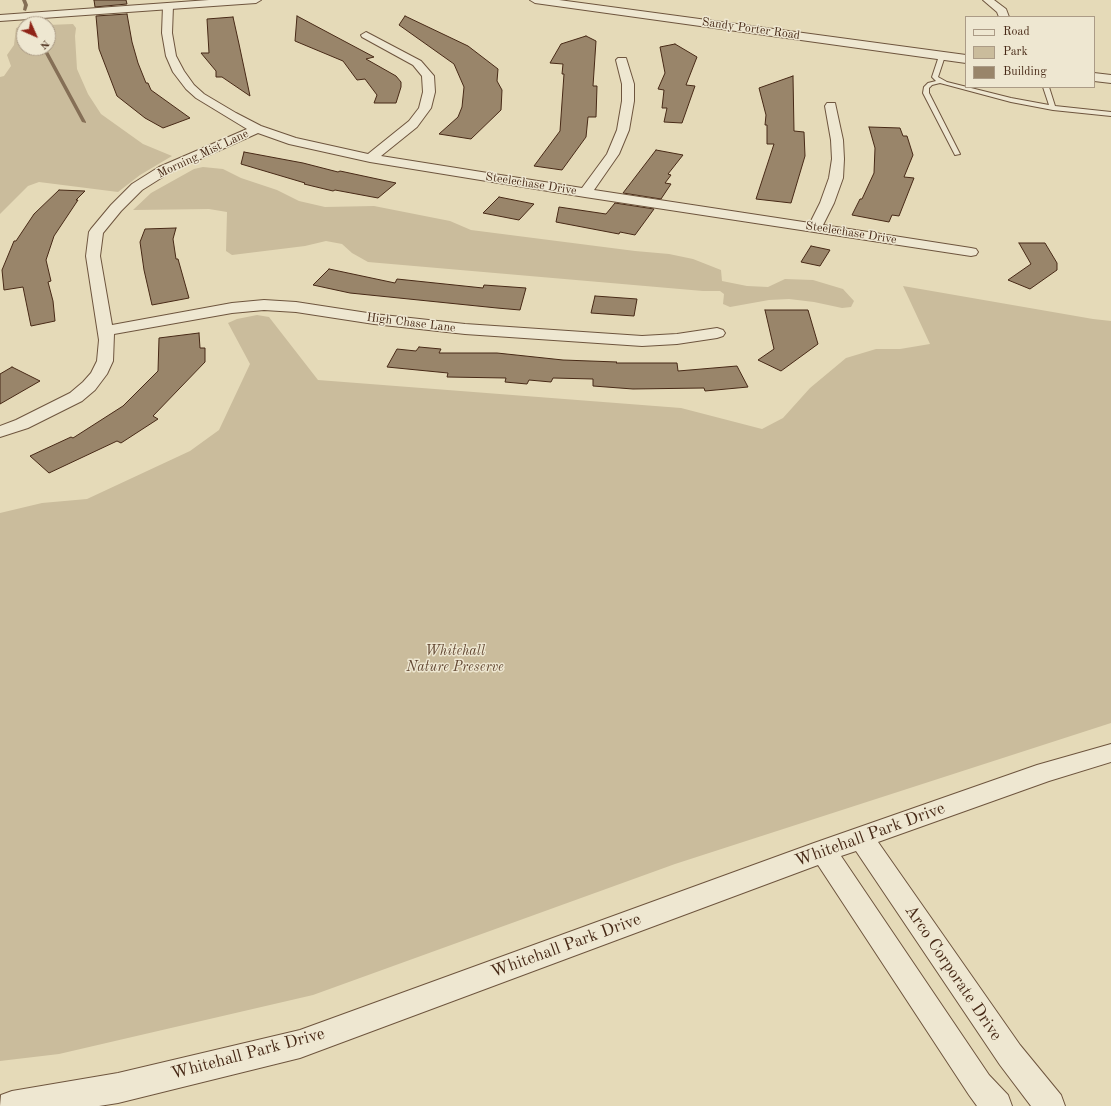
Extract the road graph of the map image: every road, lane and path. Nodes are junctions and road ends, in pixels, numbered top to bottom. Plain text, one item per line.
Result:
1 (256, 0) edge
2 (535, 0) edge
3 (988, 0) edge
4 (168, 6) junction
5 (1004, 16) edge
6 (0, 18) edge
7 (366, 35) dead end
8 (942, 56) junction
9 (965, 59) edge
10 (622, 60) dead end
11 (1095, 77) edge
12 (1111, 79) edge
13 (940, 81) junction
14 (965, 88) edge
15 (966, 88) edge
16 (1046, 88) edge
17 (831, 106) dead end
18 (1053, 108) junction
19 (1111, 114) edge
20 (257, 128) junction
21 (957, 154) dead end
22 (370, 158) junction
23 (585, 193) junction
24 (815, 228) junction
25 (971, 252) dead end
26 (106, 331) junction
27 (717, 333) dead end
28 (0, 432) edge
29 (1111, 753) edge
30 (861, 838) junction
31 (824, 852) junction
32 (12, 1106) edge
33 (997, 1106) edge
34 (1050, 1106) edge

1 - 4 street
2 - 8 street, Sandy Porter Road
3 - 5 street
4 - 6 street
4 - 20 street, Steelechase Drive
7 - 22 street
8 - 9 street, Sandy Porter Road
8 - 13 lane
10 - 23 street
11 - 12 street
13 - 14 lane
13 - 21 lane
15 - 18 lane
16 - 18 lane
17 - 24 street
18 - 19 lane
20 - 22 street, Steelechase Drive
20 - 26 street, Morning Mist Lane
22 - 23 street, Steelechase Drive
23 - 24 street, Steelechase Drive
24 - 25 street, Steelechase Drive
26 - 27 street, High Chase Lane
26 - 28 street, Morning Mist Lane
29 - 30 street, Whitehall Park Drive
30 - 31 street, Whitehall Park Drive
30 - 34 street, Arco Corporate Drive
31 - 32 street, Whitehall Park Drive
31 - 33 street

